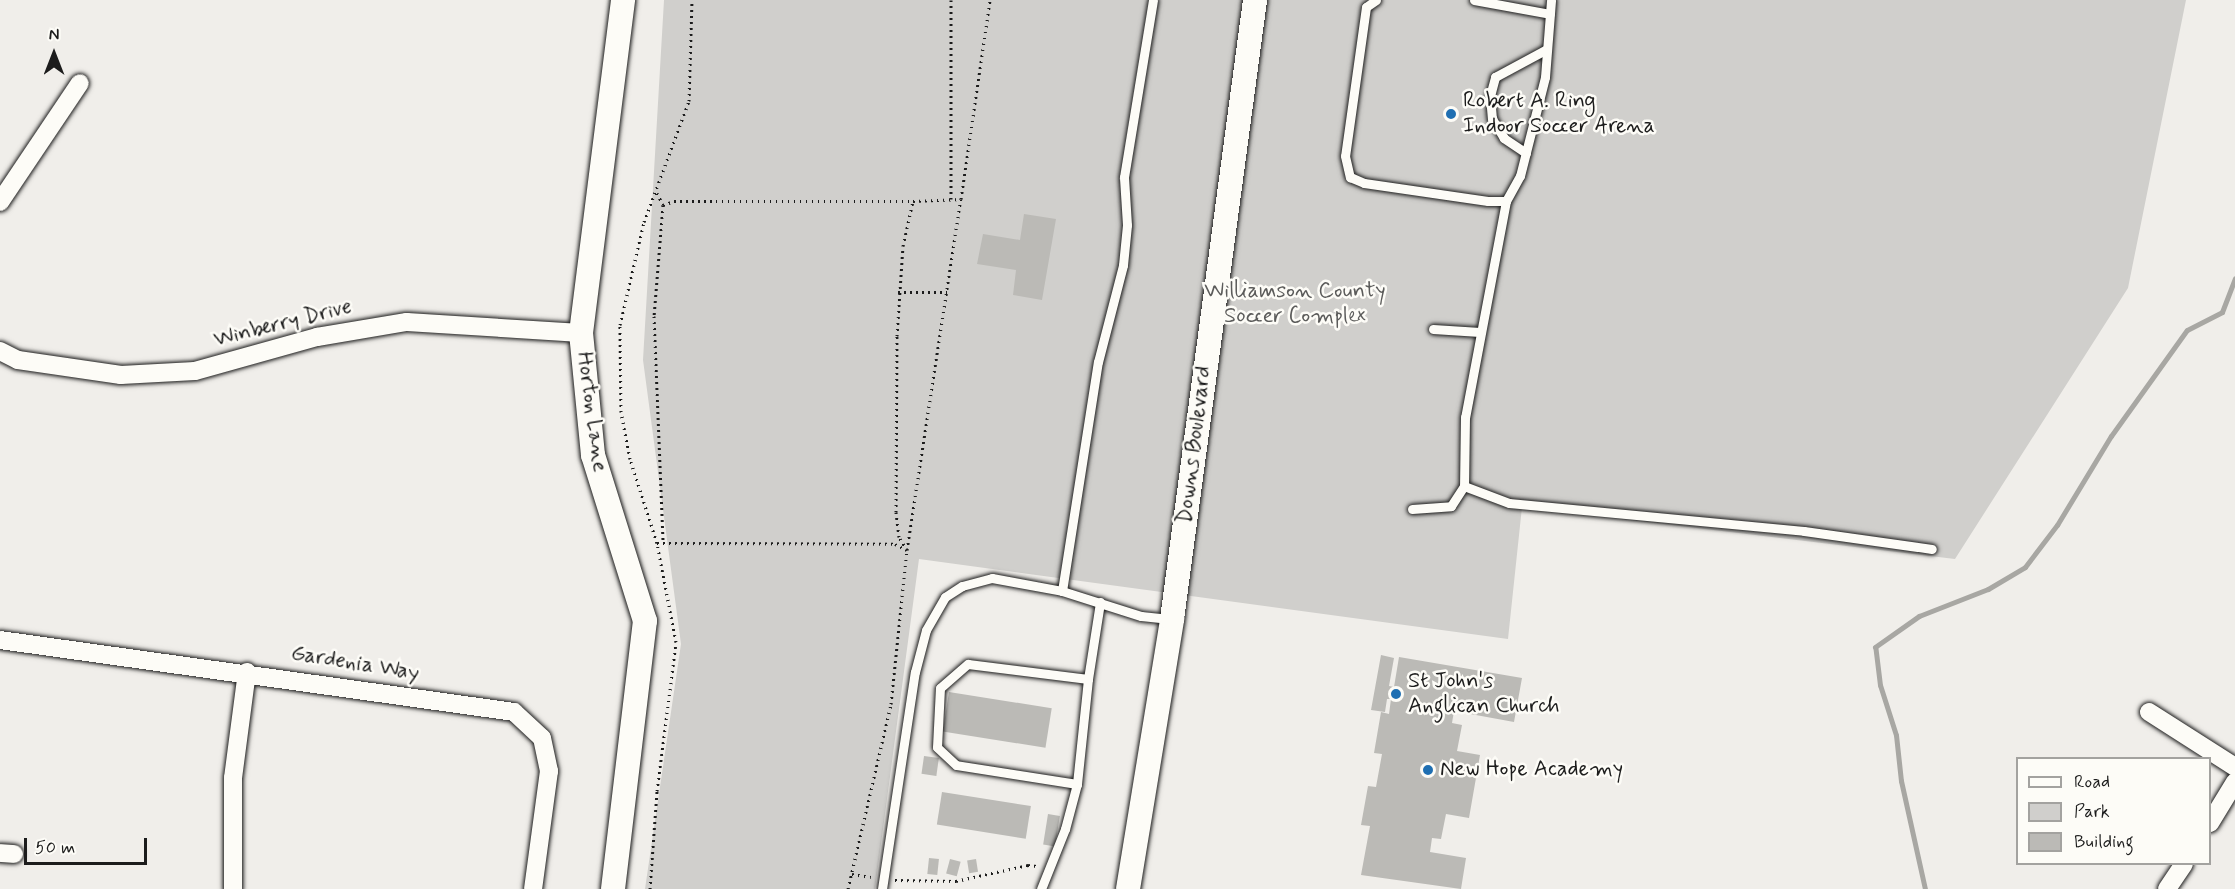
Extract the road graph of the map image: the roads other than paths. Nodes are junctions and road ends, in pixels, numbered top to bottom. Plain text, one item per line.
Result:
1 (623, 0) edge
2 (1153, 0) edge
3 (1255, 0) edge
4 (1376, 0) edge
5 (1474, 0) edge
6 (1551, 0) edge
7 (1550, 14) junction
8 (1547, 49) junction
9 (80, 83) dead end
10 (1526, 153) junction
11 (1506, 201) junction
12 (0, 202) edge
13 (1433, 329) dead end
14 (1480, 332) junction
15 (581, 333) junction
16 (0, 351) edge
17 (1464, 486) junction
18 (1412, 509) dead end
19 (1932, 549) dead end
20 (1062, 591) junction
21 (1100, 602) junction
22 (1172, 619) junction
23 (0, 640) edge
24 (247, 672) junction
25 (1088, 679) junction
26 (2149, 712) dead end
27 (2235, 767) edge
28 (2235, 782) edge
29 (1077, 784) junction
30 (2211, 821) edge
31 (2183, 865) edge
32 (233, 889) edge
33 (533, 889) edge
34 (613, 889) edge
35 (882, 889) edge
36 (1041, 889) edge
37 (1128, 889) edge
38 (2167, 889) edge

1 - 15 street, Horton Lane
2 - 20 lane
3 - 22 street, Downs Boulevard
4 - 11 lane
5 - 7 lane
6 - 7 lane
7 - 8 lane
8 - 10 lane
8 - 10 lane
9 - 12 street
10 - 11 lane
11 - 14 lane
13 - 14 lane
14 - 17 lane
15 - 16 street, Winberry Drive
15 - 34 street, Horton Lane
17 - 18 lane
17 - 19 lane
20 - 21 lane
20 - 35 lane
21 - 22 lane
21 - 25 lane
22 - 37 street, Downs Boulevard
23 - 24 street, Gardenia Way
24 - 32 street
24 - 33 street, Gardenia Way
25 - 29 lane
25 - 29 lane
26 - 27 street
28 - 30 street
29 - 36 lane
31 - 38 street

